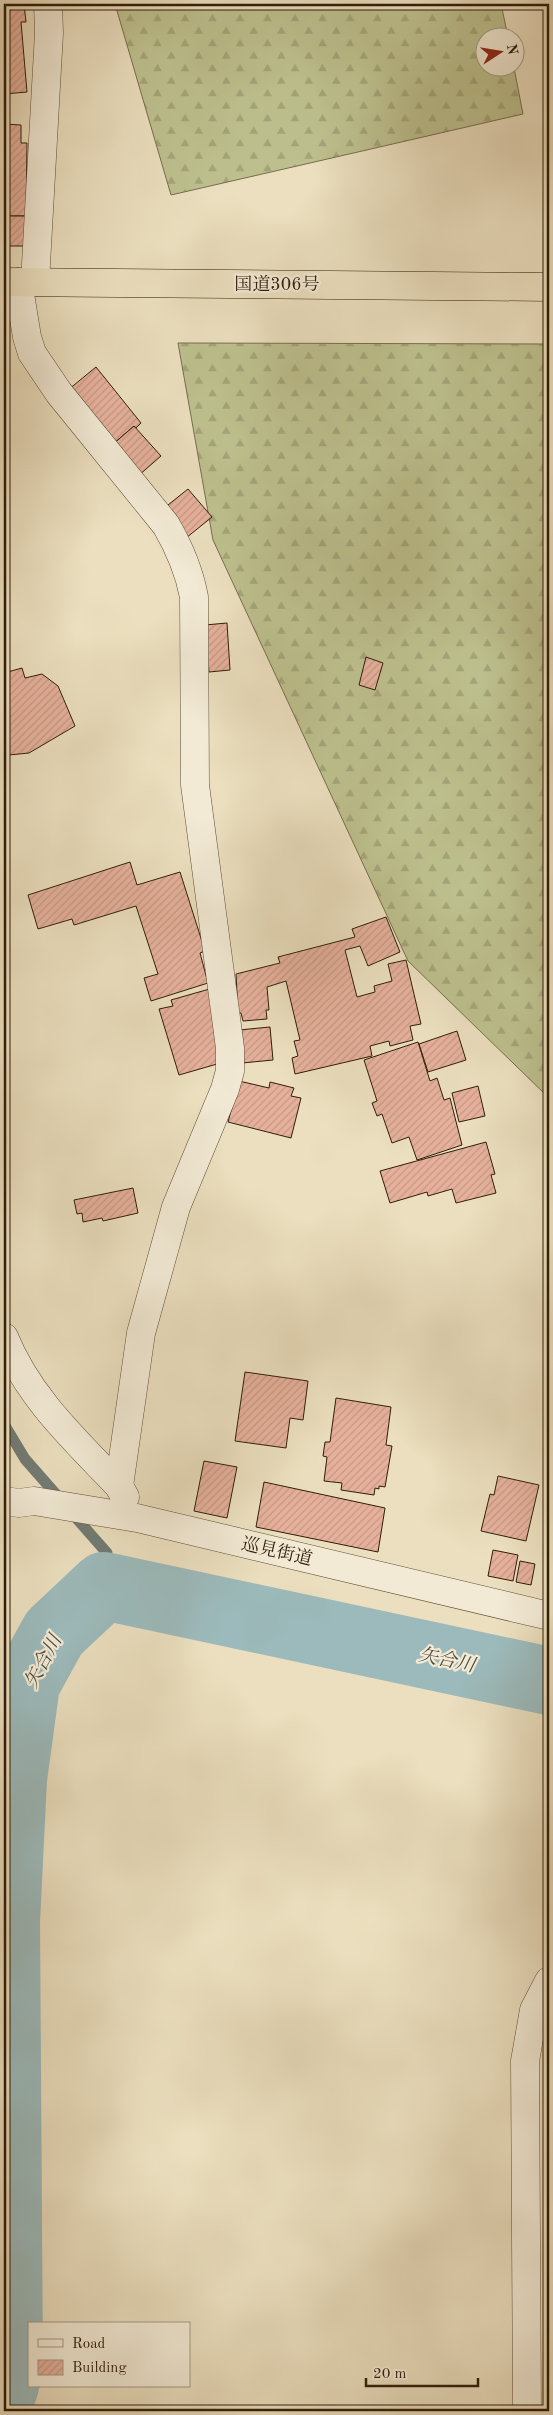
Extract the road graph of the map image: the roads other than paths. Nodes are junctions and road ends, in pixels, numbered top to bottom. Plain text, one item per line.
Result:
1 (48, 4) edge
2 (19, 282) edge
3 (549, 287) edge
4 (4, 1337) edge
5 (119, 1486) junction
6 (15, 1503) edge
7 (137, 1518) junction
8 (549, 1616) edge
9 (549, 1981) edge
10 (527, 2411) edge

1 - 2 street
2 - 3 highway, 国道306号
2 - 5 street
4 - 5 street
5 - 7 street
6 - 7 street, 巡見街道
7 - 8 street, 巡見街道
9 - 10 street

